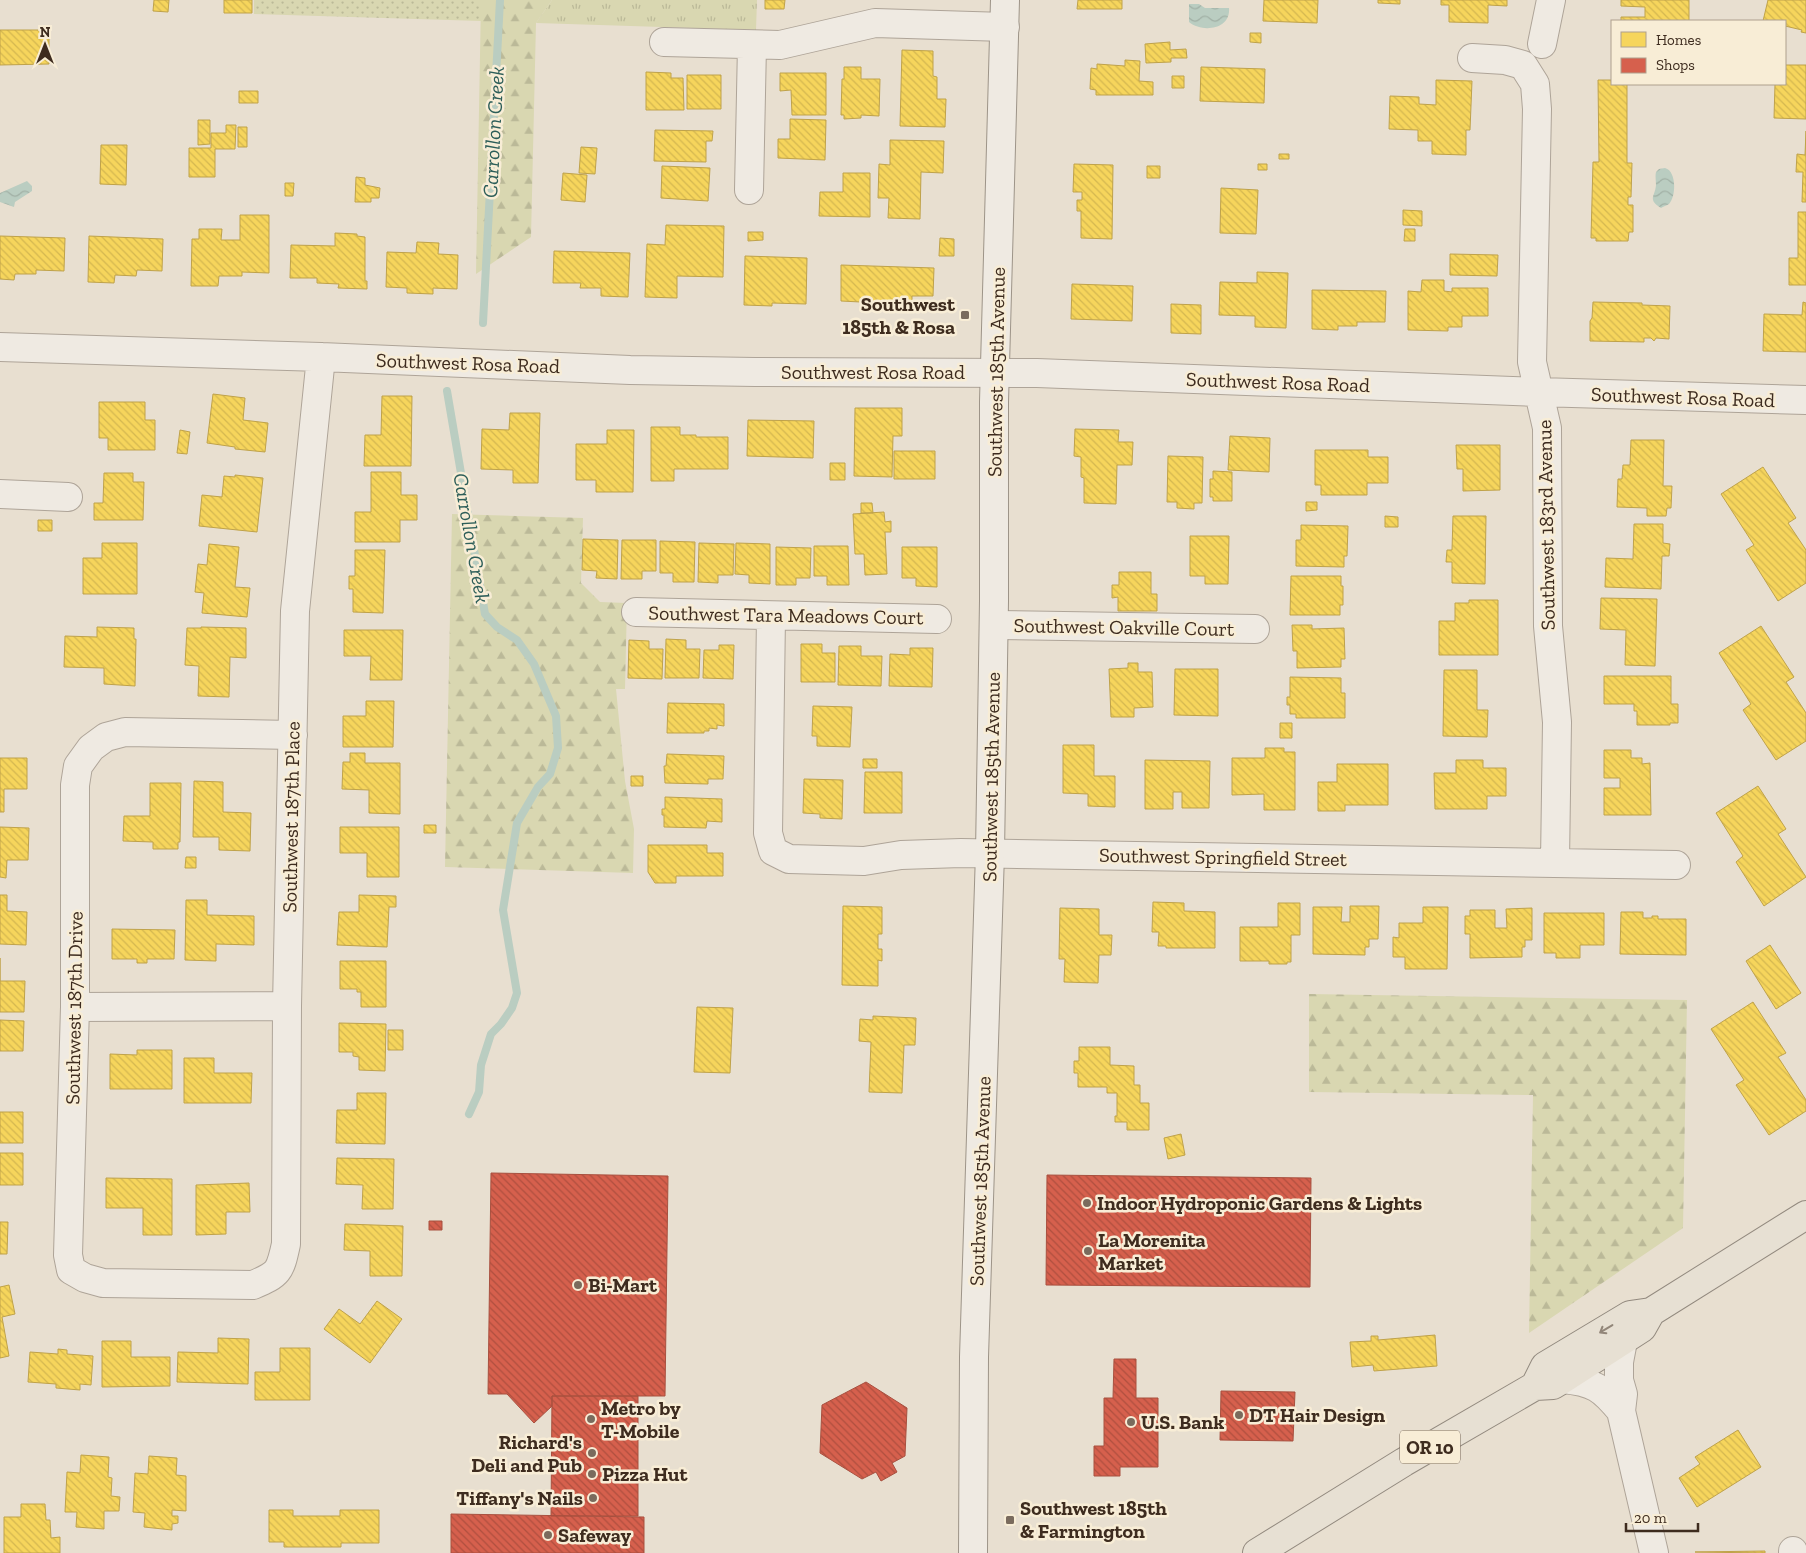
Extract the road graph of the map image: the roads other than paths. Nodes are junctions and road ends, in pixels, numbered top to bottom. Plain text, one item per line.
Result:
1 (1006, 0) edge
2 (1551, 0) edge
3 (1004, 27) junction
4 (664, 42) dead end
5 (1542, 44) dead end
6 (752, 45) junction
7 (1472, 58) dead end
8 (749, 190) dead end
9 (0, 347) edge
10 (321, 357) junction
11 (995, 373) junction
12 (1539, 392) junction
13 (1806, 400) edge
14 (0, 494) edge
15 (68, 497) dead end
16 (636, 612) dead end
17 (771, 616) junction
18 (937, 619) dead end
19 (994, 625) junction
20 (1255, 629) dead end
21 (293, 735) junction
22 (990, 853) junction
23 (1555, 862) junction
24 (1676, 865) dead end
25 (287, 1006) junction
26 (75, 1007) junction
27 (1806, 1215) edge
28 (274, 1276) joint
29 (1651, 1312) junction
30 (1623, 1341) junction
31 (1563, 1379) junction
32 (1534, 1386) junction
33 (1622, 1411) junction
34 (973, 1553) edge
35 (1256, 1553) edge
36 (1654, 1553) edge

1 - 3 street, Southwest 185th Avenue
2 - 5 street
3 - 6 street
3 - 11 street, Southwest 185th Avenue
4 - 6 street
6 - 8 street
7 - 12 street, Southwest 183rd Avenue
9 - 10 street, Southwest Rosa Road
10 - 11 street, Southwest Rosa Road
10 - 21 street, Southwest 187th Place
11 - 12 street, Southwest Rosa Road
11 - 19 street, Southwest 185th Avenue
12 - 13 street, Southwest Rosa Road
12 - 23 street, Southwest 183rd Avenue
14 - 15 street
16 - 17 street, Southwest Tara Meadows Court
17 - 18 street, Southwest Tara Meadows Court
17 - 22 street, Southwest Springfield Street
19 - 20 street, Southwest Oakville Court
19 - 22 street, Southwest 185th Avenue
21 - 25 street, Southwest 187th Place
21 - 26 street, Southwest 187th Drive
22 - 23 street, Southwest Springfield Street
22 - 34 street, Southwest 185th Avenue
23 - 24 street, Southwest Springfield Street
25 - 26 street
25 - 28 street, Southwest 187th Place
26 - 28 street, Southwest 187th Drive
27 - 29 main road, OR 10
29 - 30 main road, OR 10
29 -> 32 main road, OR 10
30 - 31 main road, OR 10
30 - 33 street
31 - 32 main road, OR 10
31 - 33 street
32 - 35 main road, OR 10
33 - 36 street

